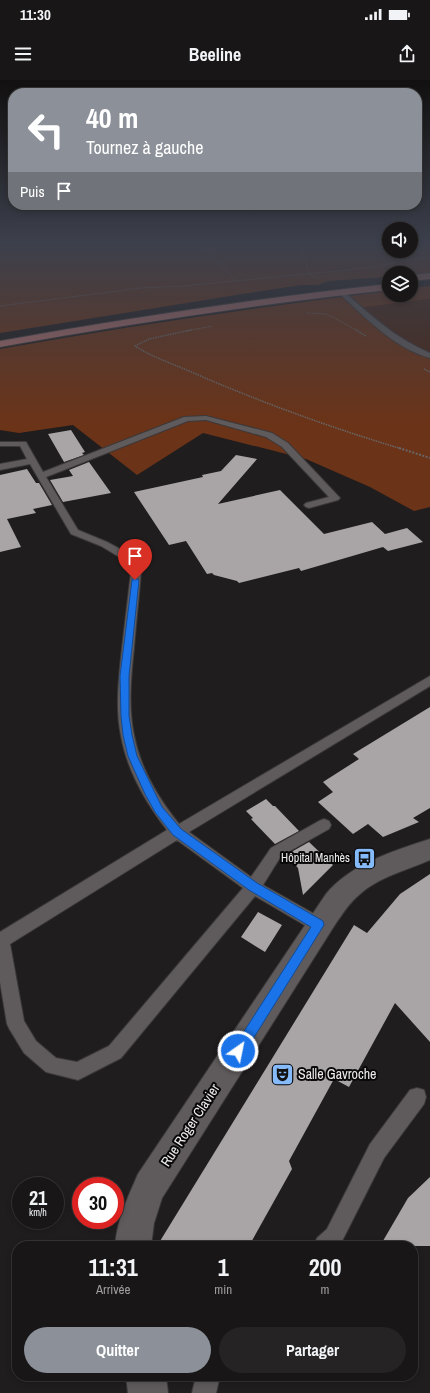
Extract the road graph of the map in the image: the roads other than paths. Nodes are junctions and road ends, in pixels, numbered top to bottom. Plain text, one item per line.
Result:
1 (235, 301) edge
2 (259, 301) edge
3 (352, 301) edge
4 (0, 335) edge
5 (0, 344) edge
6 (430, 356) edge
7 (0, 444) edge
8 (32, 461) junction
9 (0, 466) edge
10 (41, 476) junction
11 (309, 505) dead end
12 (430, 680) edge
13 (324, 824) dead end
14 (177, 832) junction
15 (430, 849) edge
16 (253, 887) junction
17 (319, 925) junction
18 (0, 940) edge
19 (417, 1097) dead end
20 (133, 1241) edge
21 (330, 1241) edge
22 (147, 1381) edge
23 (207, 1381) edge
24 (148, 1393) edge
25 (204, 1393) edge

1 - 4 main road
2 - 5 main road
3 - 6 lane
7 - 8 lane
8 - 9 lane
8 - 10 lane
10 - 11 lane
10 - 14 lane
12 - 14 lane
13 - 16 lane
14 - 16 lane
14 - 18 lane
15 - 17 street, Rue Roger Clavier
16 - 17 lane
16 - 18 lane
17 - 20 street, Rue Roger Clavier
19 - 21 lane
22 - 24 street
23 - 25 lane

